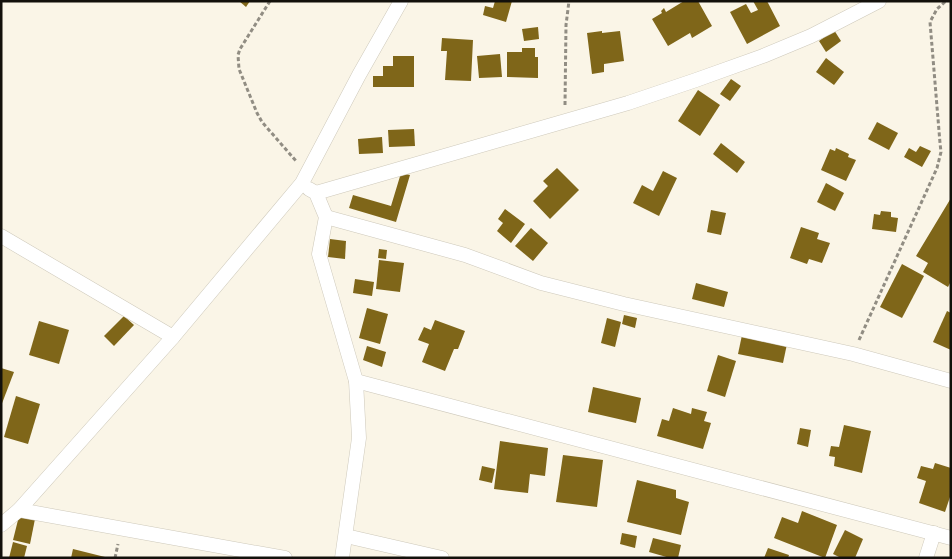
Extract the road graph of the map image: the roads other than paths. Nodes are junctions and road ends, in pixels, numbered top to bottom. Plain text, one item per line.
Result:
1 (401, 1) edge
2 (879, 1) edge
3 (304, 179) junction
4 (316, 193) junction
5 (326, 217) junction
6 (1, 236) edge
7 (173, 337) junction
8 (356, 381) junction
9 (951, 381) edge
10 (19, 510) junction
11 (1, 525) edge
12 (934, 533) junction
13 (346, 536) junction
14 (951, 538) edge
15 (285, 558) edge
16 (342, 558) edge
17 (442, 558) edge
18 (926, 558) edge

1 - 3 street
2 - 4 street
3 - 4 street
3 - 7 street
4 - 5 street
5 - 8 street
5 - 9 street
6 - 7 street
7 - 10 street
8 - 12 street
8 - 13 street
10 - 11 street
10 - 15 street
12 - 14 street
12 - 18 street
13 - 16 street
13 - 17 street

